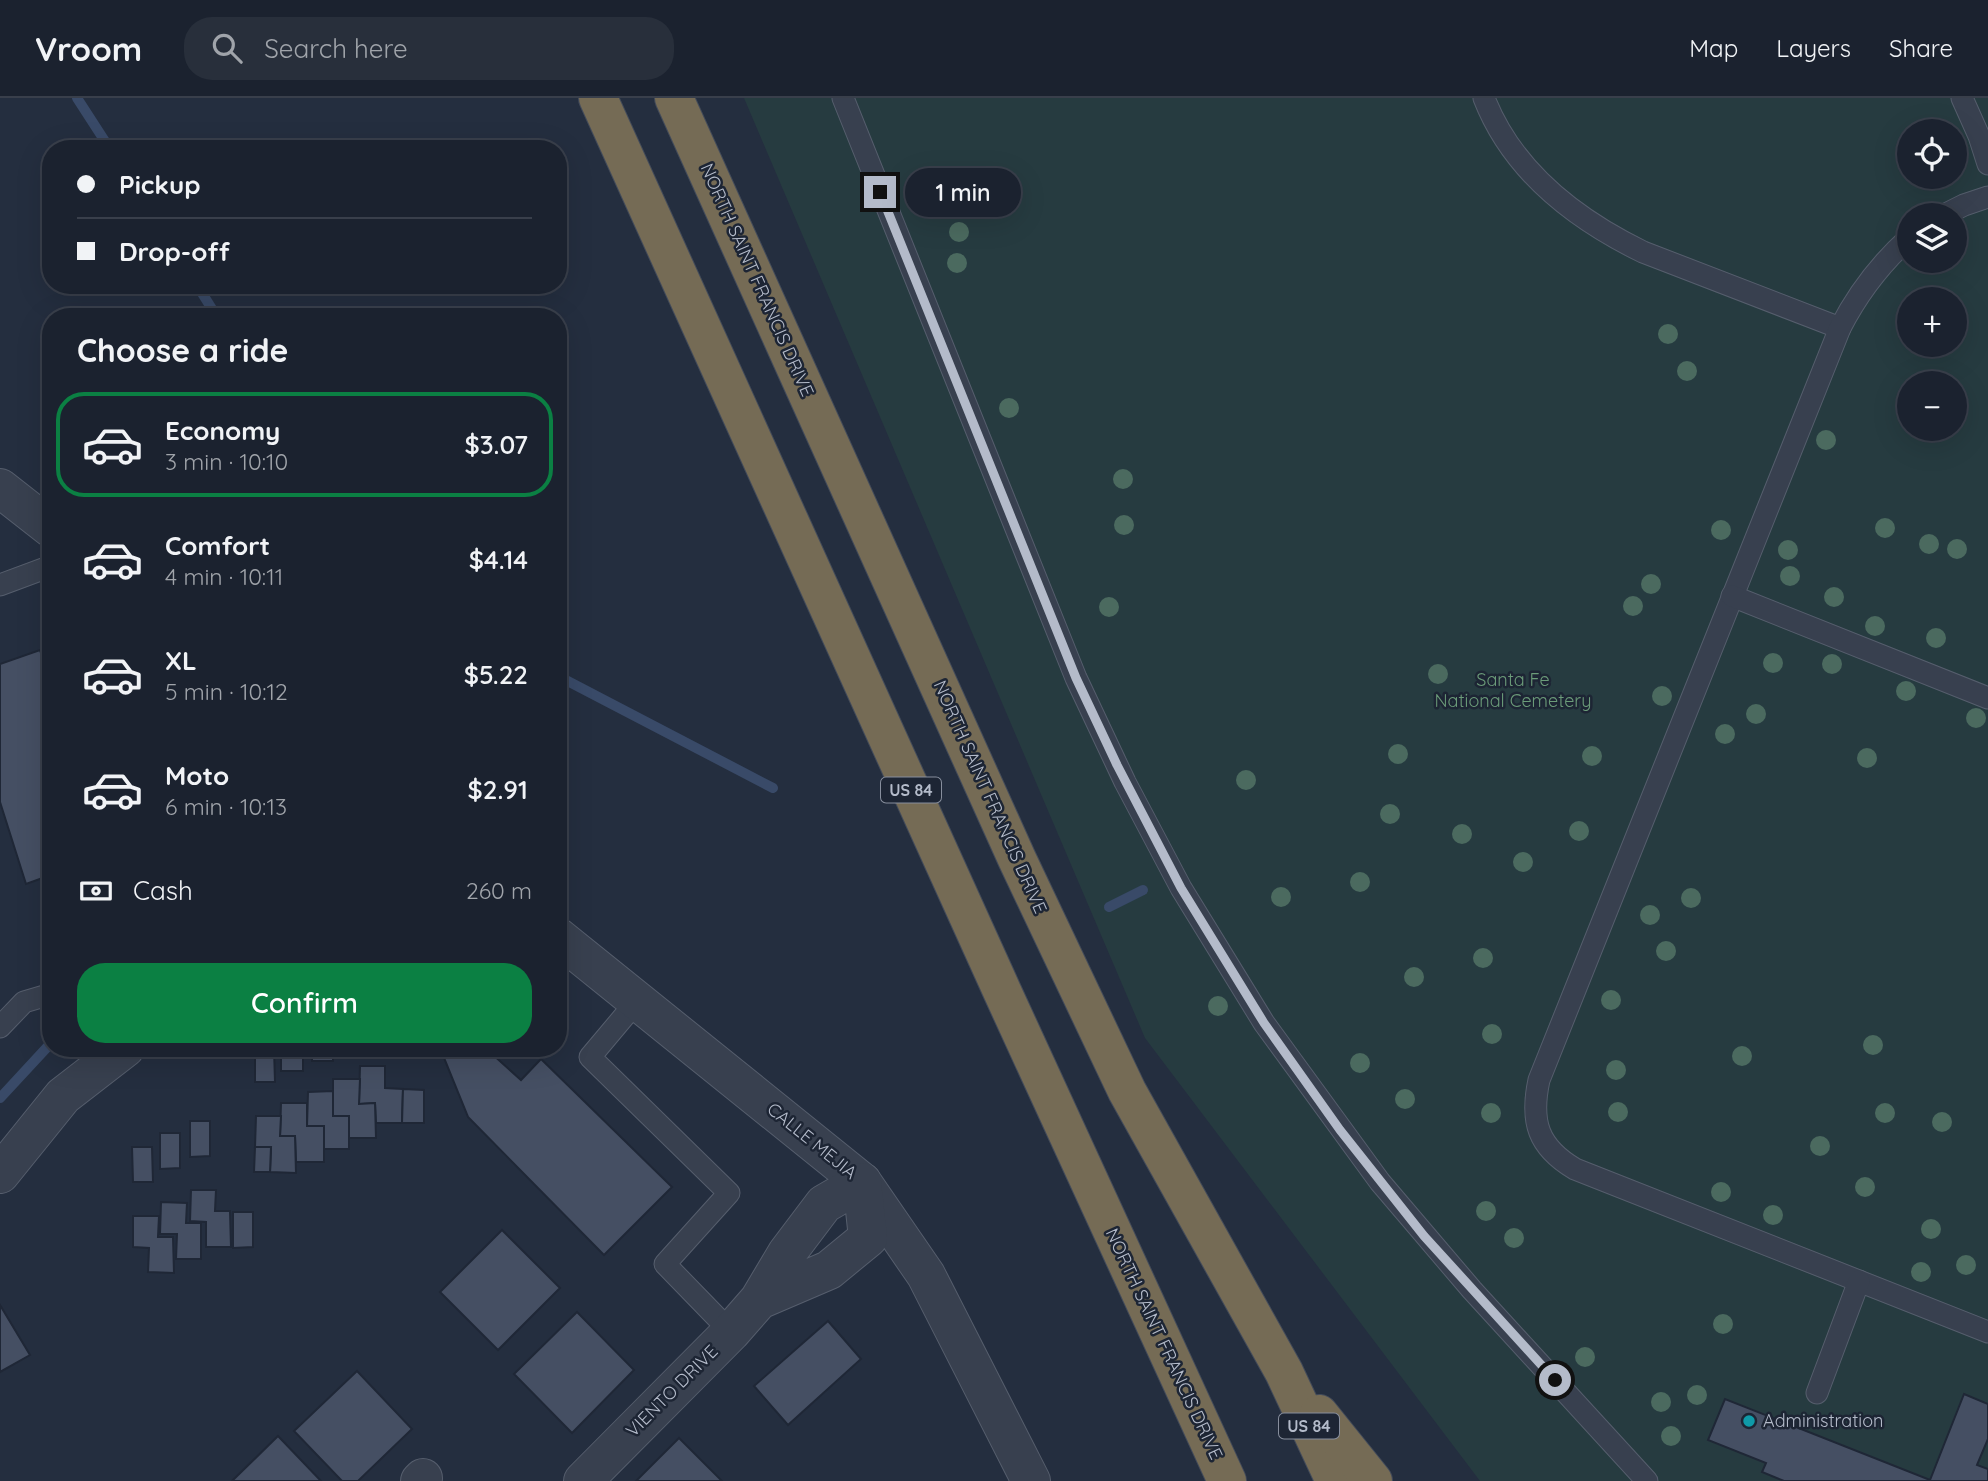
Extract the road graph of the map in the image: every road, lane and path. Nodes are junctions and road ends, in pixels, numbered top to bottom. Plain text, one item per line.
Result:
1 (597, 98) edge
2 (674, 98) edge
3 (843, 98) edge
4 (1484, 98) edge
5 (1962, 98) edge
6 (1988, 164) edge
7 (1988, 197) edge
8 (1967, 204) edge
9 (1897, 249) edge
10 (1840, 328) junction
11 (0, 488) edge
12 (42, 521) edge
13 (42, 572) edge
14 (0, 585) edge
15 (1732, 596) junction
16 (1988, 698) edge
17 (567, 944) edge
18 (42, 997) edge
19 (636, 1001) junction
20 (0, 1027) edge
21 (114, 1057) edge
22 (0, 1174) edge
23 (862, 1182) junction
24 (1859, 1280) junction
25 (759, 1300) junction
26 (732, 1332) junction
27 (1988, 1332) edge
28 (1164, 1342) junction
29 (1284, 1372) junction
30 (1817, 1393) dead end
31 (583, 1481) edge
32 (1031, 1481) edge
33 (1227, 1481) edge
34 (1249, 1481) edge
35 (1335, 1481) edge
36 (1373, 1481) edge
37 (1647, 1481) edge

1 - 28 highway, NORTH SAINT FRANCIS DRIVE / US 84
2 - 29 highway, NORTH SAINT FRANCIS DRIVE / US 84
3 - 37 lane
4 - 10 lane
5 - 6 lane
7 - 8 lane
9 - 10 lane
10 - 15 lane
11 - 12 street
13 - 14 lane
15 - 16 lane
15 - 24 lane
17 - 19 street, CALLE MEJIA
18 - 20 lane
19 - 23 street, CALLE MEJIA
19 - 26 lane
21 - 22 street
23 - 25 street, VIENTO DRIVE
23 - 25 street, VIENTO DRIVE
23 - 32 street, CALLE MEJIA
24 - 27 lane
24 - 30 lane
25 - 26 street, VIENTO DRIVE
26 - 31 street, VIENTO DRIVE
28 - 33 highway, NORTH SAINT FRANCIS DRIVE / US 84
28 - 34 highway
29 - 35 highway, NORTH SAINT FRANCIS DRIVE / US 84
29 - 36 highway

